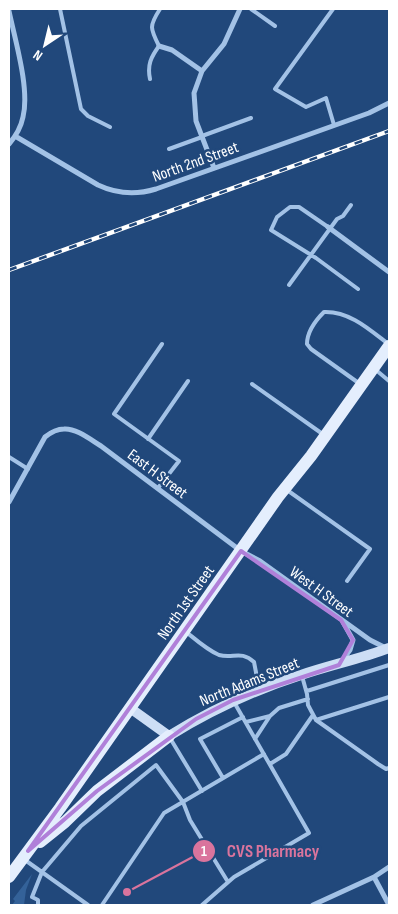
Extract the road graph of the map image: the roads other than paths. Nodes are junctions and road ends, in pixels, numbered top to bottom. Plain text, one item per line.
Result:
1 (60, 9) edge
2 (160, 9) edge
3 (240, 9) edge
4 (251, 9) edge
5 (333, 9) edge
6 (9, 11) edge
7 (275, 26) dead end
8 (159, 46) junction
9 (202, 71) junction
10 (150, 79) dead end
11 (389, 103) edge
12 (251, 118) dead end
13 (334, 124) junction
14 (110, 127) dead end
15 (15, 136) junction
16 (202, 136) junction
17 (9, 144) edge
18 (169, 149) dead end
19 (214, 168) junction
20 (351, 205) dead end
21 (330, 228) junction
22 (310, 256) junction
23 (389, 272) edge
24 (289, 285) dead end
25 (358, 289) dead end
26 (162, 344) dead end
27 (389, 345) edge
28 (374, 368) junction
29 (188, 381) dead end
30 (389, 381) edge
31 (252, 384) dead end
32 (362, 385) junction
33 (326, 436) junction
34 (148, 439) junction
35 (9, 457) edge
36 (28, 468) junction
37 (158, 488) junction
38 (285, 488) junction
39 (9, 502) edge
40 (241, 551) junction
41 (347, 581) dead end
42 (341, 620) junction
43 (184, 631) junction
44 (389, 649) edge
45 (339, 665) junction
46 (389, 666) edge
47 (301, 675) junction
48 (259, 690) junction
49 (307, 691) junction
50 (389, 697) edge
51 (308, 699) junction
52 (233, 700) junction
53 (130, 708) junction
54 (313, 715) junction
55 (270, 716) junction
56 (243, 717) junction
57 (316, 720) junction
58 (246, 722) junction
59 (169, 736) junction
60 (255, 739) junction
61 (264, 754) junction
62 (270, 764) junction
63 (389, 768) edge
64 (223, 778) junction
65 (202, 791) junction
66 (183, 802) junction
67 (25, 854) junction
68 (389, 867) edge
69 (42, 872) junction
70 (9, 877) edge
71 (374, 878) junction
72 (228, 882) junction
73 (38, 905) edge
74 (88, 905) edge
75 (102, 905) edge
76 (202, 905) edge
77 (313, 905) edge
78 (389, 905) edge

1 - 14 lane
2 - 8 lane
3 - 9 street
4 - 7 lane
5 - 13 lane
6 - 15 street
8 - 9 street
8 - 10 lane
9 - 16 street
11 - 13 street, North 2nd Street
12 - 16 lane
13 - 19 street, North 2nd Street
15 - 17 street
15 - 19 street, North 2nd Street
16 - 18 lane
16 - 19 street
20 - 21 lane
21 - 22 lane
21 - 22 lane
21 - 23 street
22 - 24 lane
22 - 25 lane
26 - 34 lane
27 - 28 main road, North 1st Street
27 - 32 lane
28 - 30 lane
28 - 32 main road, North 1st Street
29 - 34 lane
31 - 33 lane
32 - 33 main road, North 1st Street
33 - 38 main road, North 1st Street
34 - 37 lane
35 - 36 lane
36 - 37 street, East H Street
36 - 39 street
37 - 40 street, East H Street
38 - 40 main road, North 1st Street
38 - 41 lane
40 - 42 street, West H Street
40 - 43 main road, North 1st Street
42 - 44 street, West H Street
42 - 45 street
43 - 48 lane
43 - 53 main road, North 1st Street
44 - 45 street, North Adams Street
45 - 47 street, North Adams Street
46 - 49 lane
47 - 48 street, North Adams Street
47 - 49 lane
48 - 52 street, North Adams Street
49 - 51 lane
50 - 57 lane
51 - 54 lane
51 - 55 lane
52 - 56 lane
52 - 59 street, North Adams Street
53 - 59 street
53 - 67 main road, North 1st Street
54 - 57 lane
54 - 62 lane
55 - 58 lane
55 - 60 lane
56 - 58 lane
56 - 64 lane
57 - 63 lane
58 - 60 lane
59 - 65 lane
59 - 67 main road
60 - 61 lane
61 - 62 lane
61 - 64 lane
62 - 72 lane
64 - 65 lane
65 - 66 lane
66 - 69 lane
66 - 72 lane
66 - 75 lane
67 - 69 lane
67 - 70 main road, North 1st Street
68 - 71 street
69 - 73 lane
69 - 74 lane
71 - 77 street
71 - 78 street
72 - 76 lane

